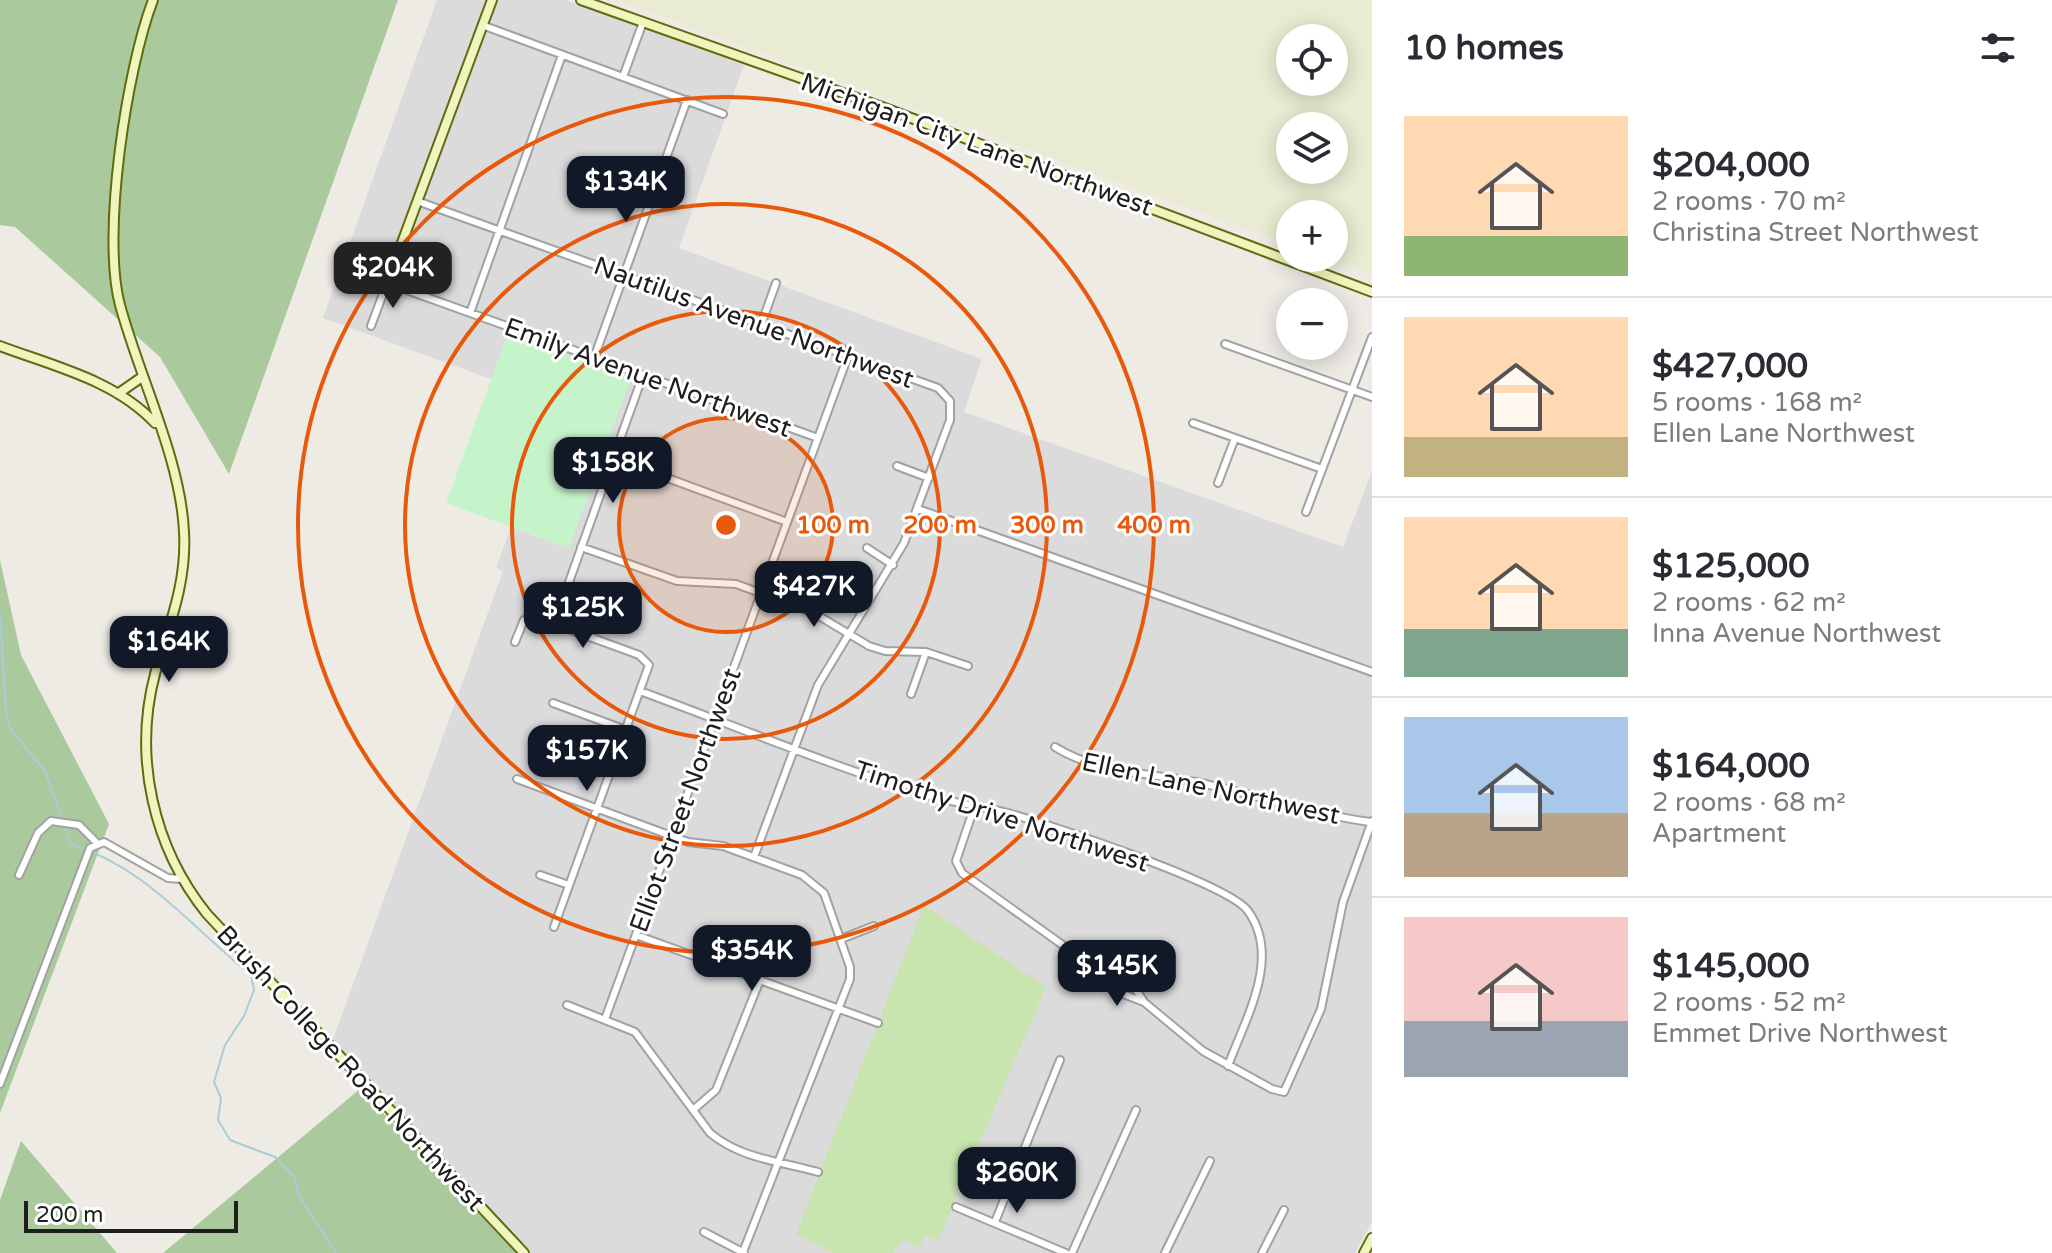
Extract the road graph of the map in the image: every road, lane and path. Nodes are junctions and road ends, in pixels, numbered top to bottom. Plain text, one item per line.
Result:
1 (153, 0) edge
2 (492, 0) edge
3 (581, 0) edge
4 (643, 22) junction
5 (482, 25) junction
6 (562, 55) junction
7 (623, 77) junction
8 (687, 100) junction
9 (723, 114) dead end
10 (605, 170) dead end
11 (655, 188) junction
12 (417, 201) junction
13 (499, 230) junction
14 (624, 275) junction
15 (387, 283) junction
16 (776, 283) dead end
17 (1372, 292) edge
18 (470, 313) junction
19 (761, 325) junction
20 (371, 326) dead end
21 (1372, 337) edge
22 (1225, 344) dead end
23 (0, 346) edge
24 (848, 356) junction
25 (594, 358) junction
26 (643, 375) junction
27 (142, 377) junction
28 (1352, 390) junction
29 (119, 393) junction
30 (1372, 397) edge
31 (1193, 423) dead end
32 (158, 427) junction
33 (818, 438) junction
34 (1235, 438) junction
35 (613, 458) junction
36 (897, 466) dead end
37 (1322, 469) junction
38 (929, 478) junction
39 (1218, 483) dead end
40 (918, 509) junction
41 (1306, 512) dead end
42 (787, 522) junction
43 (581, 547) junction
44 (867, 548) dead end
45 (893, 565) junction
46 (761, 593) junction
47 (554, 624) junction
48 (849, 633) junction
49 (515, 642) dead end
50 (926, 652) junction
51 (968, 666) dead end
52 (1372, 672) edge
53 (640, 691) junction
54 (911, 694) dead end
55 (553, 703) dead end
56 (715, 718) junction
57 (626, 730) junction
58 (794, 747) junction
59 (1055, 747) dead end
60 (517, 779) dead end
61 (974, 808) junction
62 (597, 809) junction
63 (1371, 821) edge
64 (672, 836) junction
65 (97, 843) junction
66 (754, 857) junction
67 (19, 875) dead end
68 (540, 875) dead end
69 (182, 879) junction
70 (569, 885) junction
71 (874, 926) dead end
72 (554, 927) dead end
73 (636, 935) junction
74 (841, 939) junction
75 (760, 980) junction
76 (1115, 981) junction
77 (1144, 1002) junction
78 (567, 1005) dead end
79 (839, 1009) junction
80 (605, 1019) junction
81 (878, 1023) dead end
82 (1060, 1060) dead end
83 (1228, 1066) junction
84 (2, 1074) edge
85 (0, 1084) edge
86 (693, 1110) junction
87 (1136, 1110) dead end
88 (1210, 1161) dead end
89 (779, 1162) junction
90 (818, 1172) dead end
91 (956, 1207) dead end
92 (1284, 1210) dead end
93 (995, 1222) junction
94 (704, 1232) dead end
95 (1372, 1238) edge
96 (524, 1253) edge
97 (743, 1253) edge
98 (1069, 1253) edge
99 (1165, 1253) edge
100 (1262, 1253) edge
101 (1364, 1253) edge

1 - 27 street, Brush College Road Northwest
2 - 5 street
3 - 4 street, Michigan City Lane Northwest
4 - 7 street
4 - 17 street, Michigan City Lane Northwest
5 - 6 street
5 - 12 street
6 - 7 street
6 - 13 street
7 - 8 street
8 - 9 street
8 - 11 street
10 - 11 street
11 - 14 street
12 - 13 street, Nautilus Avenue Northwest
12 - 15 street
13 - 14 street, Nautilus Avenue Northwest
13 - 18 street
14 - 19 street, Nautilus Avenue Northwest
14 - 25 street
15 - 18 street, Emily Avenue Northwest
15 - 20 street
16 - 19 street
18 - 25 street, Emily Avenue Northwest
19 - 24 street, Nautilus Avenue Northwest
21 - 28 street
22 - 28 street
23 - 29 street
24 - 33 street, Elliot Street Northwest
24 - 38 street, Nautilus Avenue Northwest
25 - 26 street, Emily Avenue Northwest
26 - 33 street, Emily Avenue Northwest
26 - 35 street
27 - 29 street
27 - 32 street, Brush College Road Northwest
28 - 30 street
28 - 37 street
29 - 32 street
31 - 34 street
32 - 69 street, Brush College Road Northwest
33 - 42 street, Elliot Street Northwest
34 - 37 street
34 - 39 street
35 - 42 street
35 - 43 street
36 - 38 street
37 - 41 street
38 - 40 street
40 - 45 street
40 - 52 street
42 - 46 street, Elliot Street Northwest
43 - 46 street
43 - 47 street
44 - 45 street
45 - 48 street
46 - 48 street
46 - 56 street, Elliot Street Northwest
47 - 49 street
47 - 53 street
48 - 50 street
48 - 58 street
50 - 51 street
50 - 54 street
53 - 56 street, Timothy Drive Northwest
53 - 57 street
55 - 57 street
56 - 58 street, Timothy Drive Northwest
56 - 64 street, Elliot Street Northwest
57 - 62 street
58 - 61 street, Timothy Drive Northwest
58 - 66 street
59 - 63 street, Ellen Lane Northwest
60 - 62 street
61 - 76 street
61 - 83 street, Timothy Drive Northwest
62 - 64 street
62 - 70 street
63 - 83 street
64 - 66 street
64 - 73 street, Elliot Street Northwest
65 - 67 street
65 - 69 street
65 - 84 street
66 - 74 street
68 - 70 street
69 - 96 street, Brush College Road Northwest
70 - 72 street
71 - 74 street
73 - 75 street
73 - 80 street, Elliot Street Northwest
74 - 79 street
75 - 79 street
75 - 86 street
76 - 77 street
76 - 77 street
77 - 83 street
78 - 80 street
79 - 81 street
79 - 89 street
80 - 86 street
82 - 93 street
84 - 85 street
86 - 89 street
87 - 98 street
88 - 99 street
89 - 90 street
89 - 97 street
91 - 93 street
92 - 100 street
93 - 98 street
94 - 97 street
95 - 101 street

